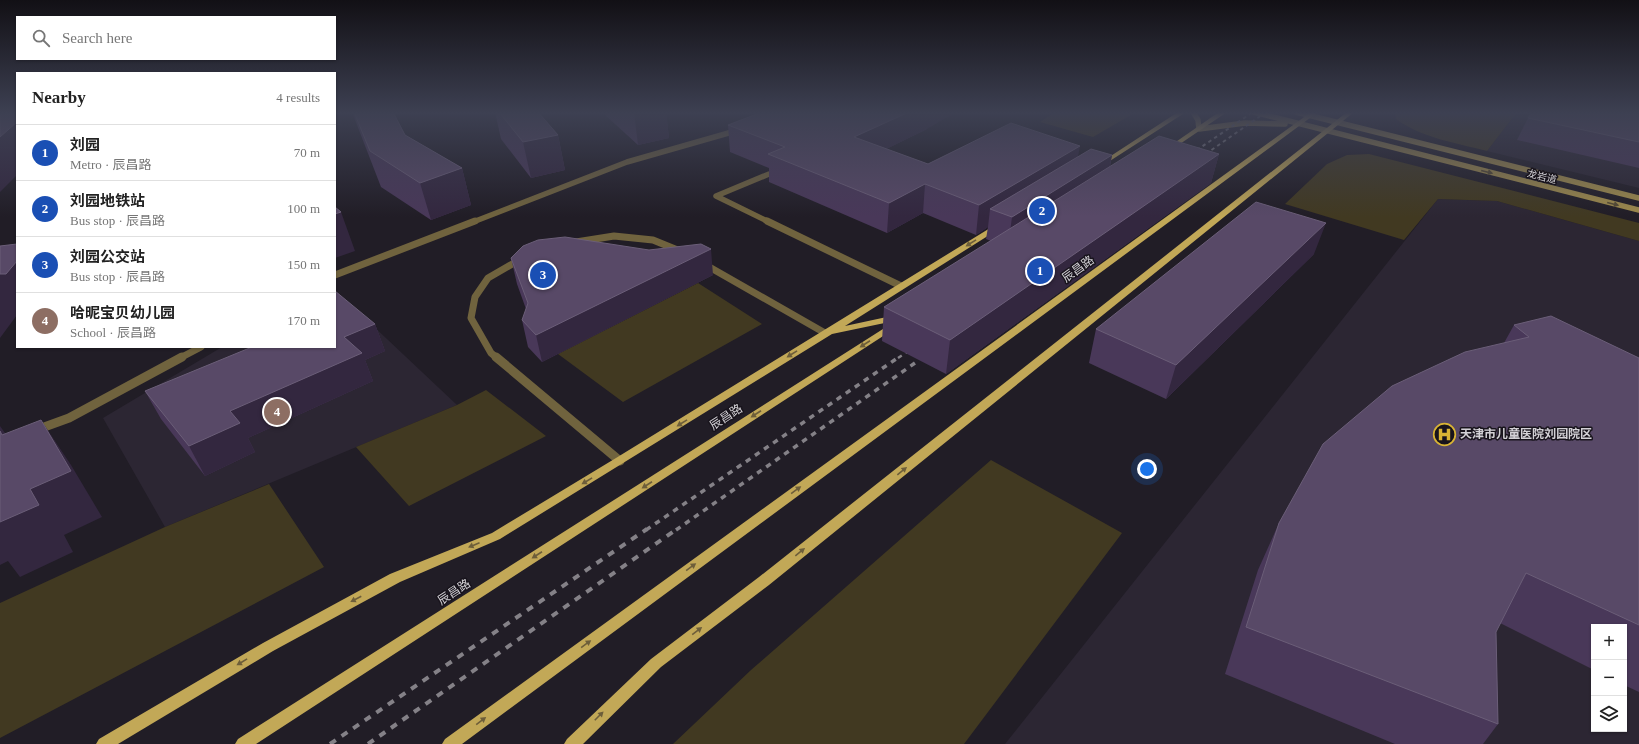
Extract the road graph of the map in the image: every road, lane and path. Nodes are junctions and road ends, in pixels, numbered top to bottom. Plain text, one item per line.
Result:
1 (679, 147) edge
2 (1128, 147) edge
3 (1172, 147) edge
4 (1269, 147) edge
5 (1309, 147) edge
6 (1406, 147) edge
7 (1433, 147) edge
8 (1162, 153) edge
9 (1095, 168) edge
10 (769, 174) dead end
11 (1639, 198) edge
12 (1639, 210) edge
13 (1008, 221) edge
14 (570, 243) edge
15 (686, 254) edge
16 (529, 256) edge
17 (699, 261) edge
18 (336, 275) edge
19 (902, 286) junction
20 (825, 333) junction
21 (199, 348) edge
22 (28, 433) edge
23 (620, 461) junction
24 (104, 744) edge
25 (243, 744) edge
26 (450, 744) edge
27 (572, 744) edge

1 - 18 lane
2 - 9 main road
3 - 8 main road
26 -> 4 main road, 辰昌路
27 -> 5 main road
6 -> 12 main road, 龙岩道
7 - 11 main road, 龙岩道
10 - 19 lane
13 -> 19 main road
14 - 15 lane
16 - 23 lane
17 - 20 lane
19 - 20 main road
20 -> 23 main road
20 -> 25 main road, 辰昌路
21 - 22 lane
23 -> 24 main road

